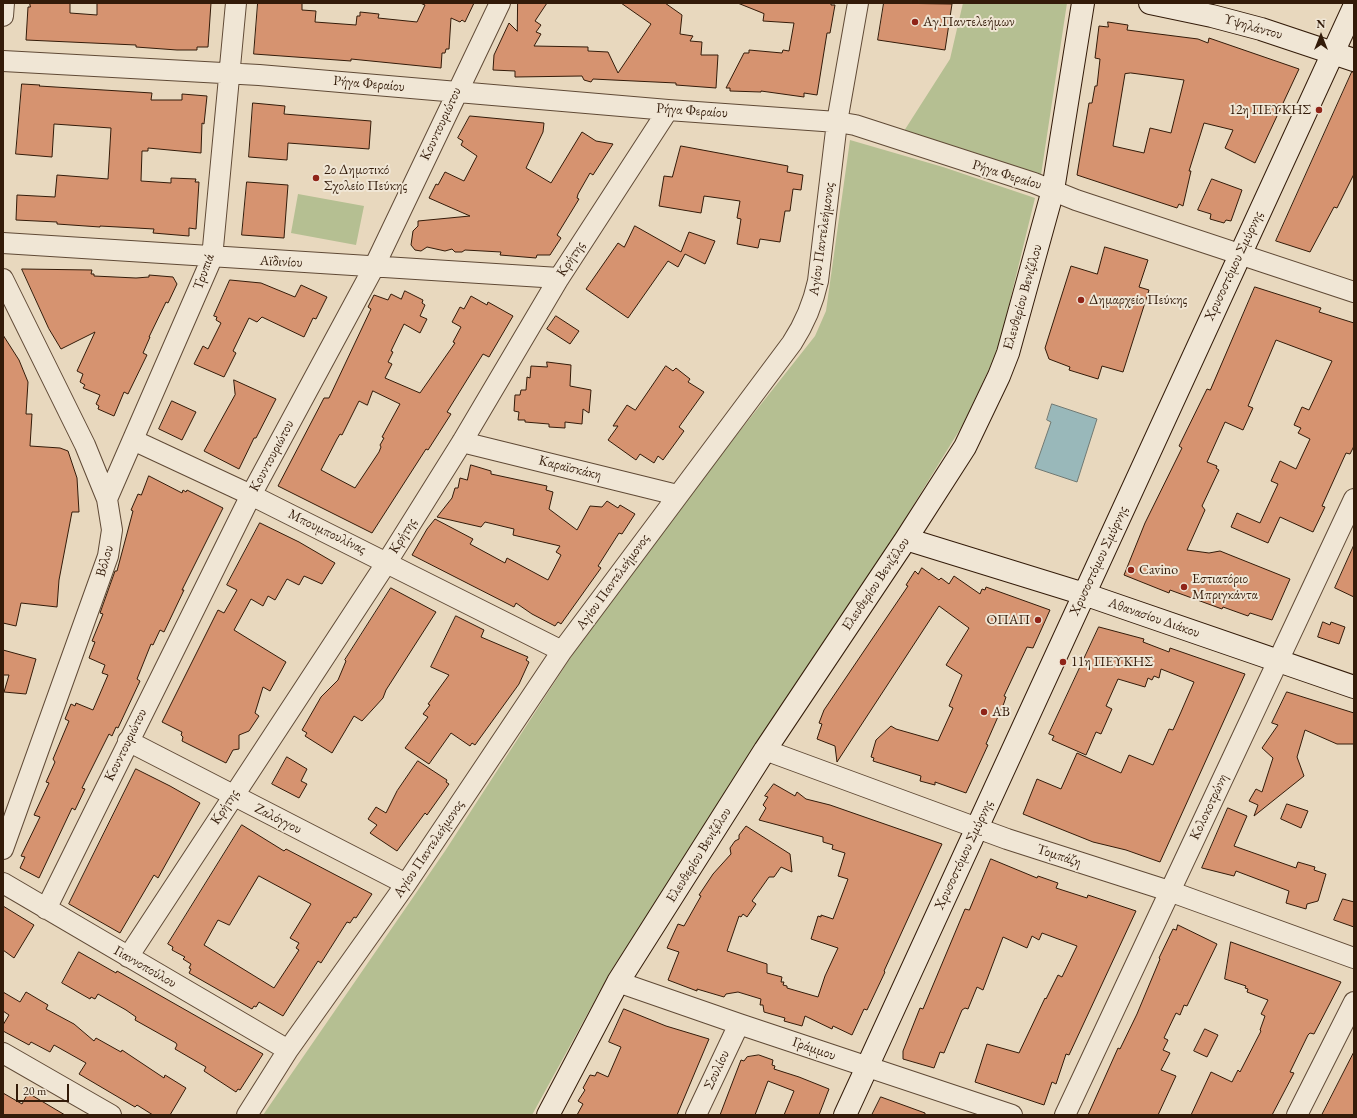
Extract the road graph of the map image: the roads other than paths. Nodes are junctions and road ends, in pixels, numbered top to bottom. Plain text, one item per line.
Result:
1 (4, 3) edge
2 (236, 3) edge
3 (500, 3) edge
4 (858, 3) edge
5 (1083, 3) edge
6 (1150, 3) edge
7 (1354, 7) edge
8 (3, 16) edge
9 (1333, 53) junction
10 (1354, 60) edge
11 (3, 61) edge
12 (231, 74) junction
13 (457, 92) junction
14 (668, 110) junction
15 (837, 122) junction
16 (1053, 190) junction
17 (3, 243) edge
18 (1240, 253) junction
19 (212, 258) junction
20 (374, 267) junction
21 (559, 278) junction
22 (3, 279) edge
23 (1354, 292) edge
24 (8, 301) edge
25 (133, 440) junction
26 (462, 442) junction
27 (251, 495) junction
28 (677, 495) junction
29 (1354, 499) edge
30 (107, 500) junction
31 (906, 539) junction
32 (387, 562) junction
33 (1084, 594) junction
34 (562, 651) junction
35 (1278, 661) junction
36 (1354, 687) edge
37 (128, 741) junction
38 (765, 750) junction
39 (233, 796) junction
40 (976, 828) junction
41 (3, 849) edge
42 (3, 883) edge
43 (406, 884) junction
44 (1169, 891) junction
45 (46, 909) junction
46 (128, 957) junction
47 (1354, 958) edge
48 (618, 982) junction
49 (1354, 1002) edge
50 (739, 1024) junction
51 (288, 1050) junction
52 (3, 1053) edge
53 (867, 1067) junction
54 (111, 1115) edge
55 (246, 1115) edge
56 (548, 1115) edge
57 (696, 1115) edge
58 (845, 1115) edge
59 (1012, 1115) edge
60 (1065, 1115) edge
61 (1297, 1115) edge

1 - 8 street
2 - 12 street, Τρυπιά
3 - 13 street, Κουντουριώτου
4 - 15 street, Αγίου Παντελεήμονος
5 - 16 street, Ελευθερίου Βενιζέλου
6 - 9 street, Υψηλάντου
7 - 9 street, Χρυσοστόμου Σμύρνης
9 - 10 street, Υψηλάντου
9 - 18 street, Χρυσοστόμου Σμύρνης
11 - 12 street, Ρήγα Φεραίου
12 - 13 street, Ρήγα Φεραίου
12 - 19 street, Τρυπιά
13 - 14 street, Ρήγα Φεραίου
13 - 20 street, Κουντουριώτου
14 - 15 street, Ρήγα Φεραίου
14 - 21 street, Κρήτης
15 - 16 street, Ρήγα Φεραίου
15 - 28 street, Αγίου Παντελεήμονος
16 - 18 street, Ρήγα Φεραίου
16 - 31 street, Ελευθερίου Βενιζέλου
17 - 19 street, Αϊδινίου
18 - 23 street, Ρήγα Φεραίου
18 - 33 street, Χρυσοστόμου Σμύρνης
19 - 20 street, Αϊδινίου
19 - 25 street, Τρυπιά
20 - 21 street, Αϊδινίου
20 - 27 street, Κουντουριώτου
21 - 26 street, Κρήτης
22 - 24 street, Βόλου
24 - 30 street, Βόλου
25 - 27 street, Μπουμπουλίνας
25 - 30 street, Τρυπιά
26 - 28 street, Καραϊσκάκη
26 - 32 street, Κρήτης
27 - 32 street, Μπουμπουλίνας
27 - 37 street, Κουντουριώτου
28 - 34 street, Αγίου Παντελεήμονος
29 - 35 street, Κολοκοτρώνη
30 - 41 street, Βόλου
31 - 33 street, Αθανασίου Διάκου
31 - 38 street, Ελευθερίου Βενιζέλου
32 - 34 street, Μπουμπουλίνας
32 - 39 street, Κρήτης
33 - 35 street, Αθανασίου Διάκου
33 - 40 street, Χρυσοστόμου Σμύρνης
34 - 43 street, Αγίου Παντελεήμονος
35 - 36 street, Αθανασίου Διάκου
35 - 44 street, Κολοκοτρώνη
37 - 39 street, Ζαλόγγου
37 - 45 street, Κουντουριώτου
38 - 40 street, Τομπάζη
38 - 48 street, Ελευθερίου Βενιζέλου
39 - 43 street, Ζαλόγγου
39 - 46 street, Κρήτης
40 - 44 street, Τομπάζη
40 - 53 street, Χρυσοστόμου Σμύρνης
42 - 45 street, Γιαννοπούλου
43 - 51 street, Αγίου Παντελεήμονος
44 - 47 street, Τομπάζη
44 - 60 street, Κολοκοτρώνη
45 - 46 street, Γιαννοπούλου
46 - 51 street, Γιαννοπούλου
48 - 50 street, Γράμμου
48 - 56 street, Ελευθερίου Βενιζέλου
49 - 61 street
50 - 53 street, Γράμμου
50 - 57 street, Σουλίου
51 - 55 street, Αγίου Παντελεήμονος
52 - 54 street
53 - 58 street, Χρυσοστόμου Σμύρνης
53 - 59 street, Γράμμου

